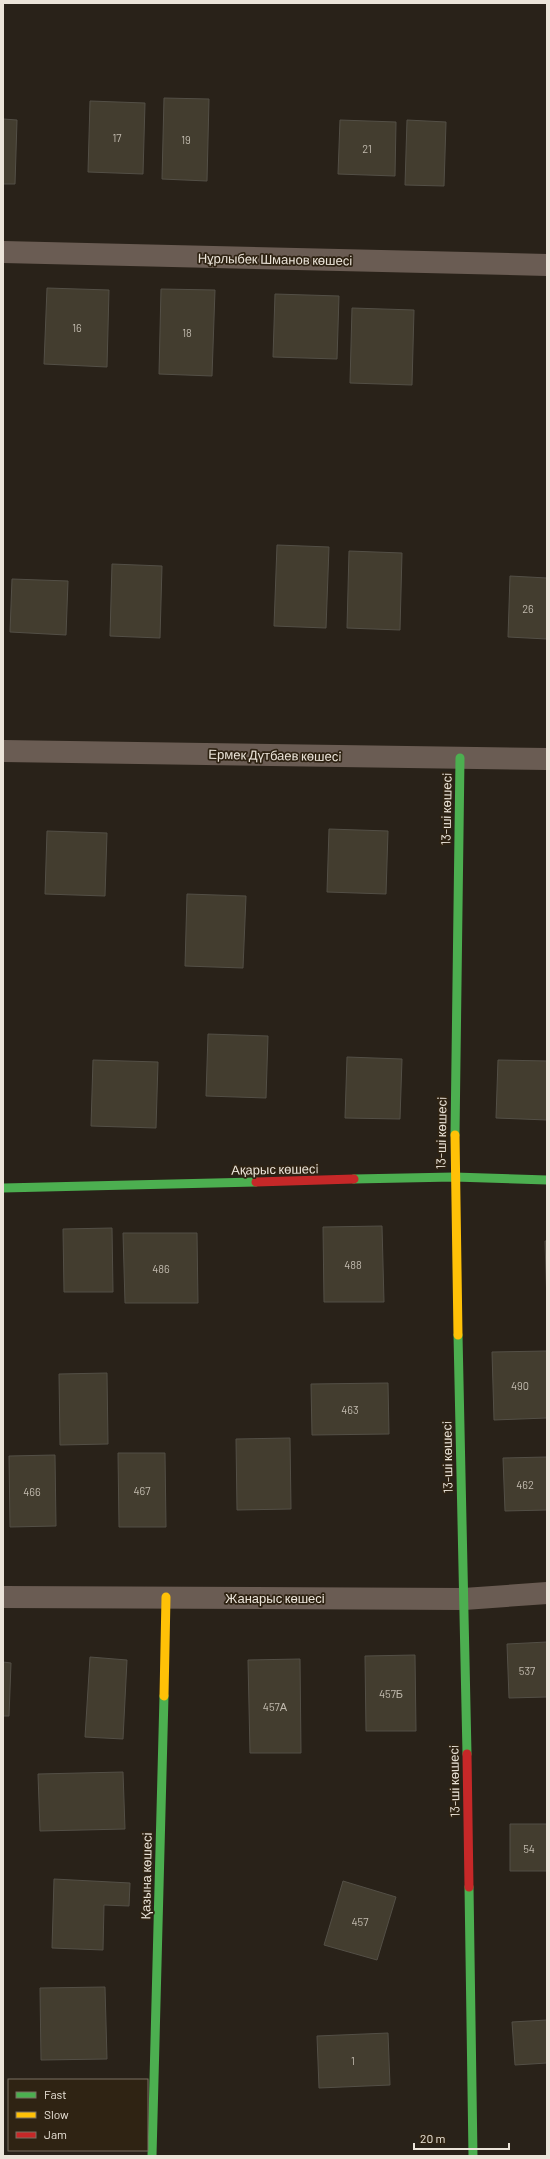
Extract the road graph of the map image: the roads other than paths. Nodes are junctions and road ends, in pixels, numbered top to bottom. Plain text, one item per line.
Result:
1 (3, 252) edge
2 (547, 265) edge
3 (3, 751) edge
4 (460, 758) junction
5 (547, 759) edge
6 (454, 1177) junction
7 (547, 1180) edge
8 (3, 1188) edge
9 (547, 1593) edge
10 (3, 1597) edge
11 (166, 1597) junction
12 (464, 1599) junction
13 (152, 2156) edge
14 (473, 2156) edge

1 - 2 street, Нұрлыбек Шманов көшесі
3 - 4 street, Ермек Дүтбаев көшесi
4 - 5 street, Ермек Дүтбаев көшесi
4 - 6 street, 13-ші көшесi
6 - 7 street, Ақарыс көшесi
6 - 8 street, Ақарыс көшесi
6 - 12 street, 13-ші көшесi
9 - 12 street, Жанарыс көшесі
10 - 11 street, Жанарыс көшесі
11 - 12 street, Жанарыс көшесі
11 - 13 street, Қазына көшесі
12 - 14 street, 13-ші көшесi

